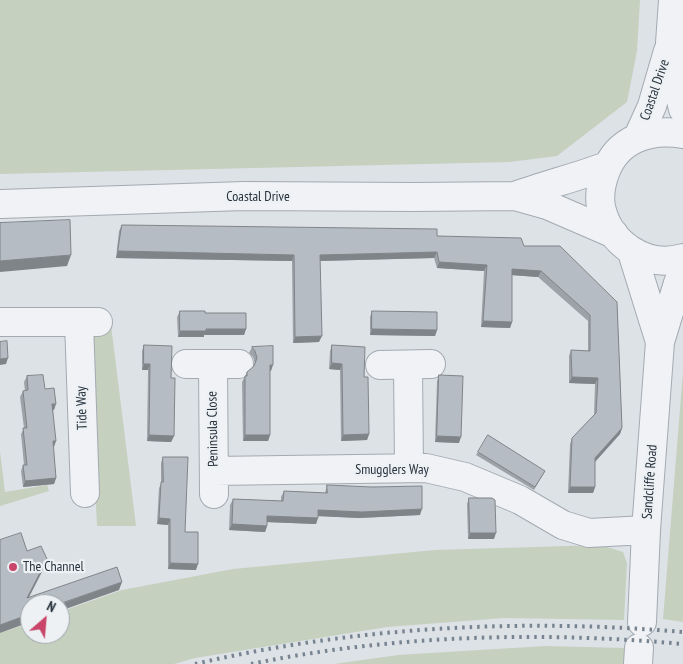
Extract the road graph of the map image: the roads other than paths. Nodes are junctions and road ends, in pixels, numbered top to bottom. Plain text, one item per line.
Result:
1 (673, 0) edge
2 (670, 43) junction
3 (683, 109) edge
4 (683, 134) edge
5 (638, 137) junction
6 (608, 166) junction
7 (516, 196) junction
8 (0, 204) edge
9 (623, 243) junction
10 (683, 258) edge
11 (683, 271) edge
12 (0, 322) edge
13 (660, 342) junction
14 (213, 364) dead end
15 (380, 365) dead end
16 (409, 468) junction
17 (214, 482) joint
18 (85, 493) dead end
19 (646, 530) junction
20 (640, 644) edge

1 - 2 street, Coastal Drive
2 - 3 street, Coastal Drive
2 - 5 street, Coastal Drive
4 - 5 street
5 - 6 street
6 - 7 street, Coastal Drive
6 - 9 street, Sandcliffe Road
7 - 8 street, Coastal Drive
7 - 9 street, Coastal Drive
9 - 10 street, Coastal Drive
9 - 13 street, Sandcliffe Road
11 - 13 street, Sandcliffe Road
12 - 18 street, Tide Way
13 - 19 street, Sandcliffe Road
14 - 17 street, Peninsula Close
15 - 16 street
16 - 17 street, Smugglers Way
16 - 19 street, Smugglers Way
19 - 20 street, Sandcliffe Road

